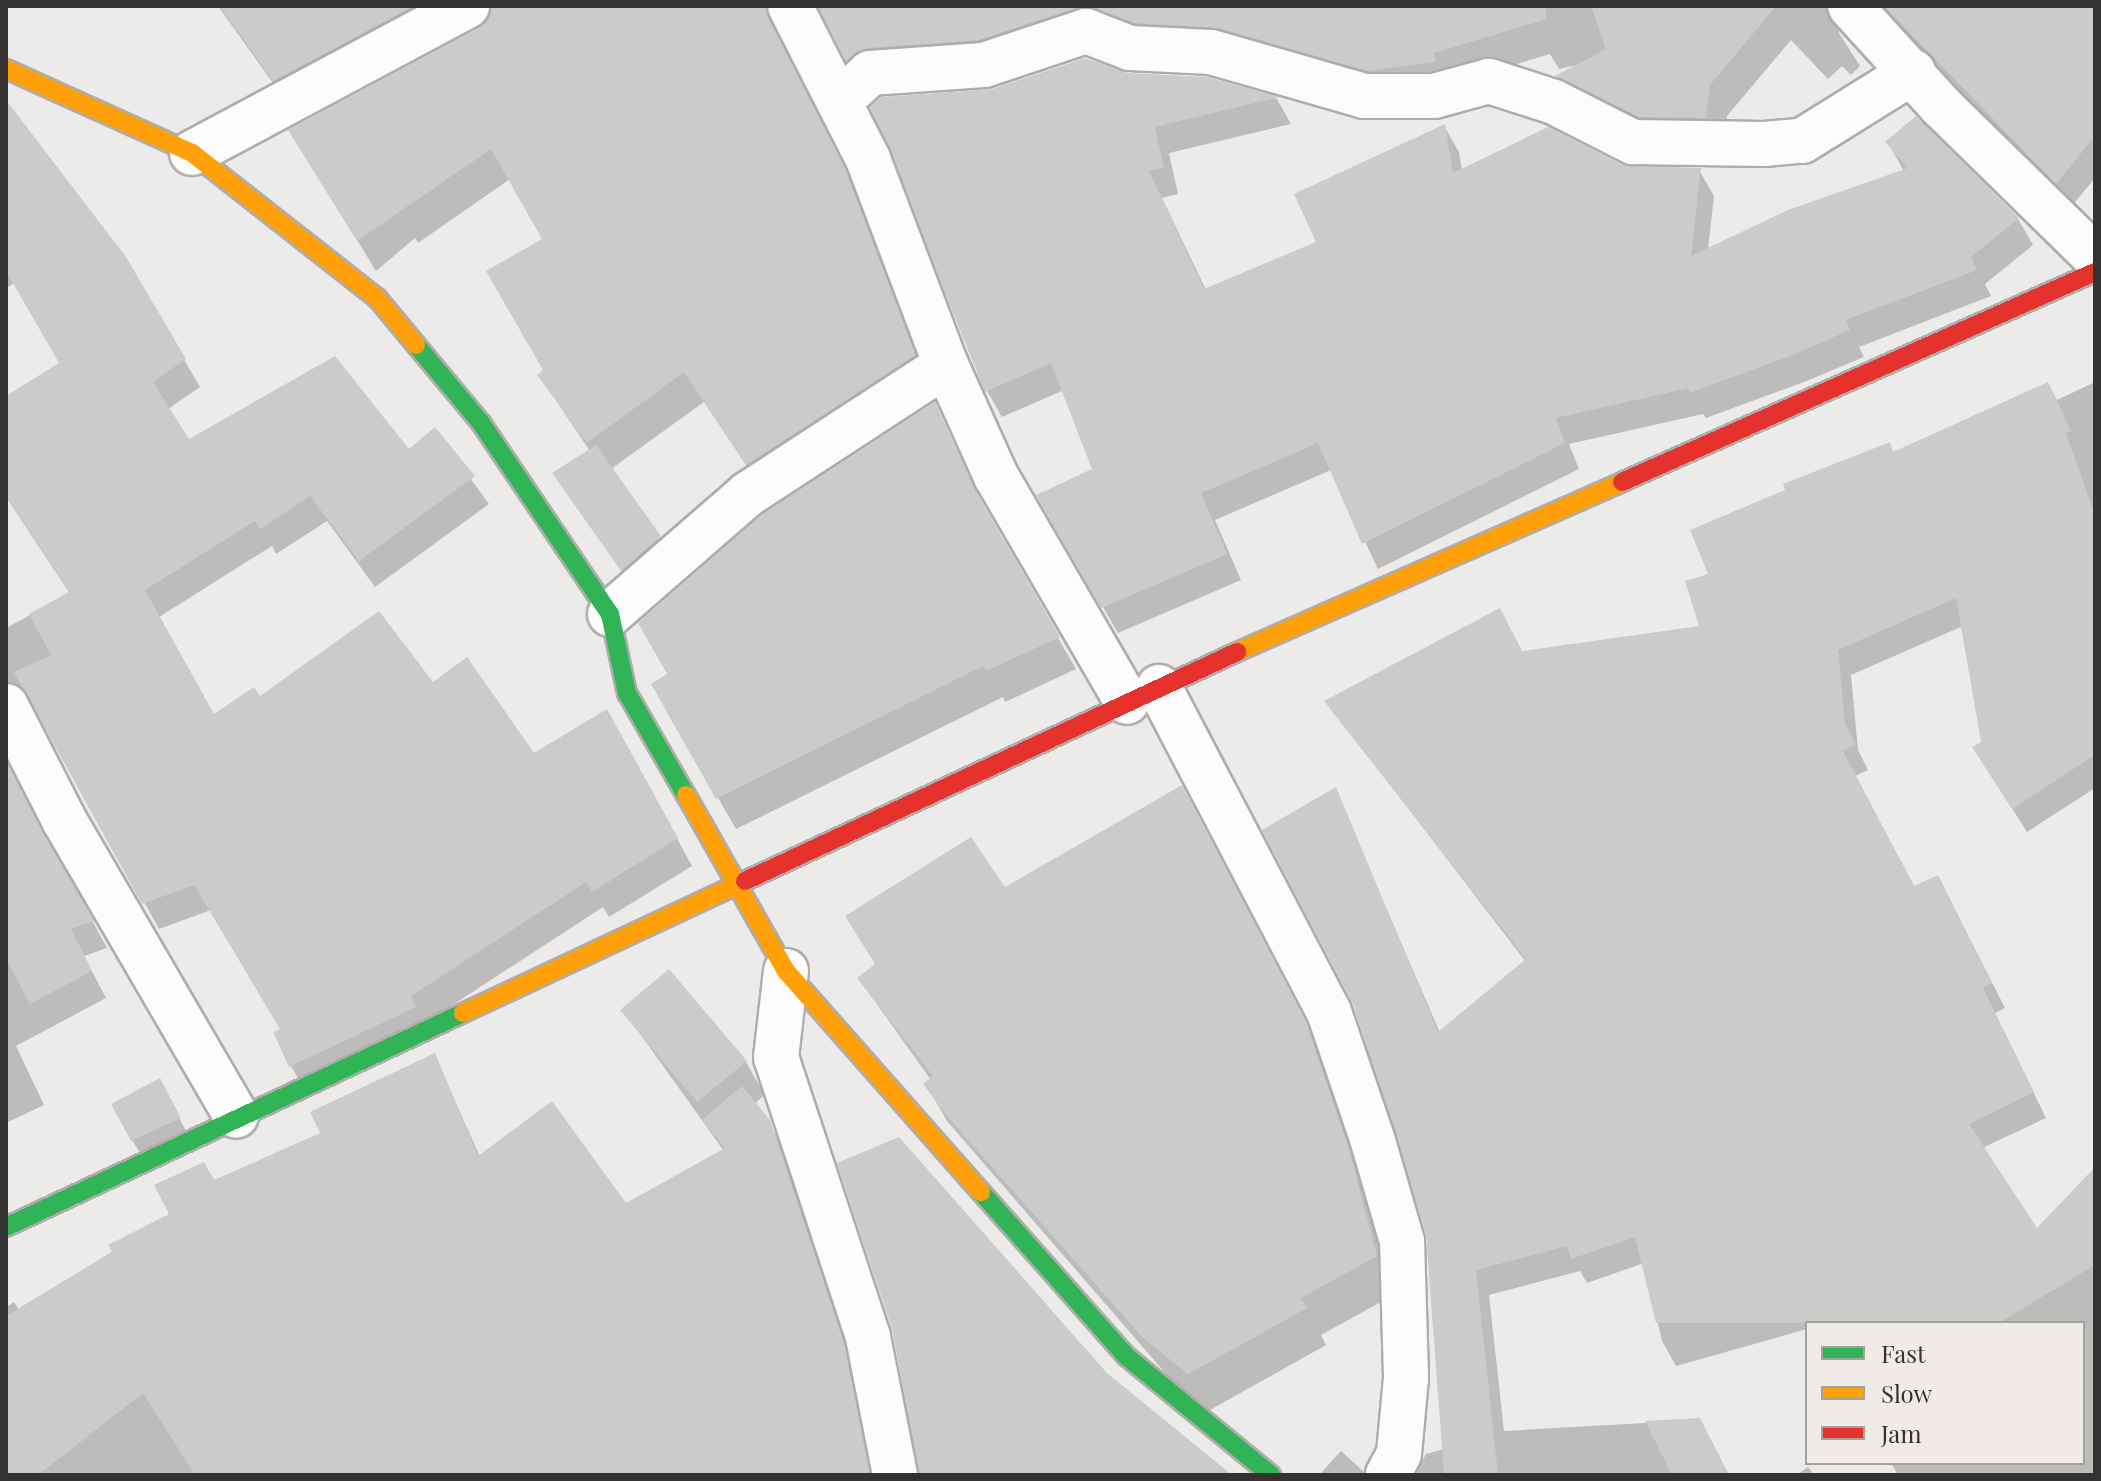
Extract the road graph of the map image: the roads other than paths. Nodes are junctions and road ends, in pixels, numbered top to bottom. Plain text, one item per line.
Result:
1 (467, 6) edge
2 (790, 6) edge
3 (1850, 6) edge
4 (6, 69) edge
5 (1913, 72) junction
6 (839, 102) junction
7 (192, 153) junction
8 (2095, 257) edge
9 (2095, 272) edge
10 (946, 365) junction
11 (610, 614) junction
12 (1143, 694) junction
13 (6, 706) edge
14 (734, 883) junction
15 (786, 971) junction
16 (236, 1116) junction
17 (6, 1227) edge
18 (895, 1475) edge
19 (1271, 1475) edge
20 (1388, 1475) edge

1 - 7 street
2 - 6 street
3 - 5 street
4 - 7 street
5 - 6 street
5 - 8 street
6 - 10 street
7 - 11 street
9 - 12 street
10 - 11 street
10 - 12 street
11 - 14 street
12 - 14 street
12 - 20 street
13 - 16 street
14 - 15 street
14 - 16 street
15 - 18 street
15 - 19 street
16 - 17 street

